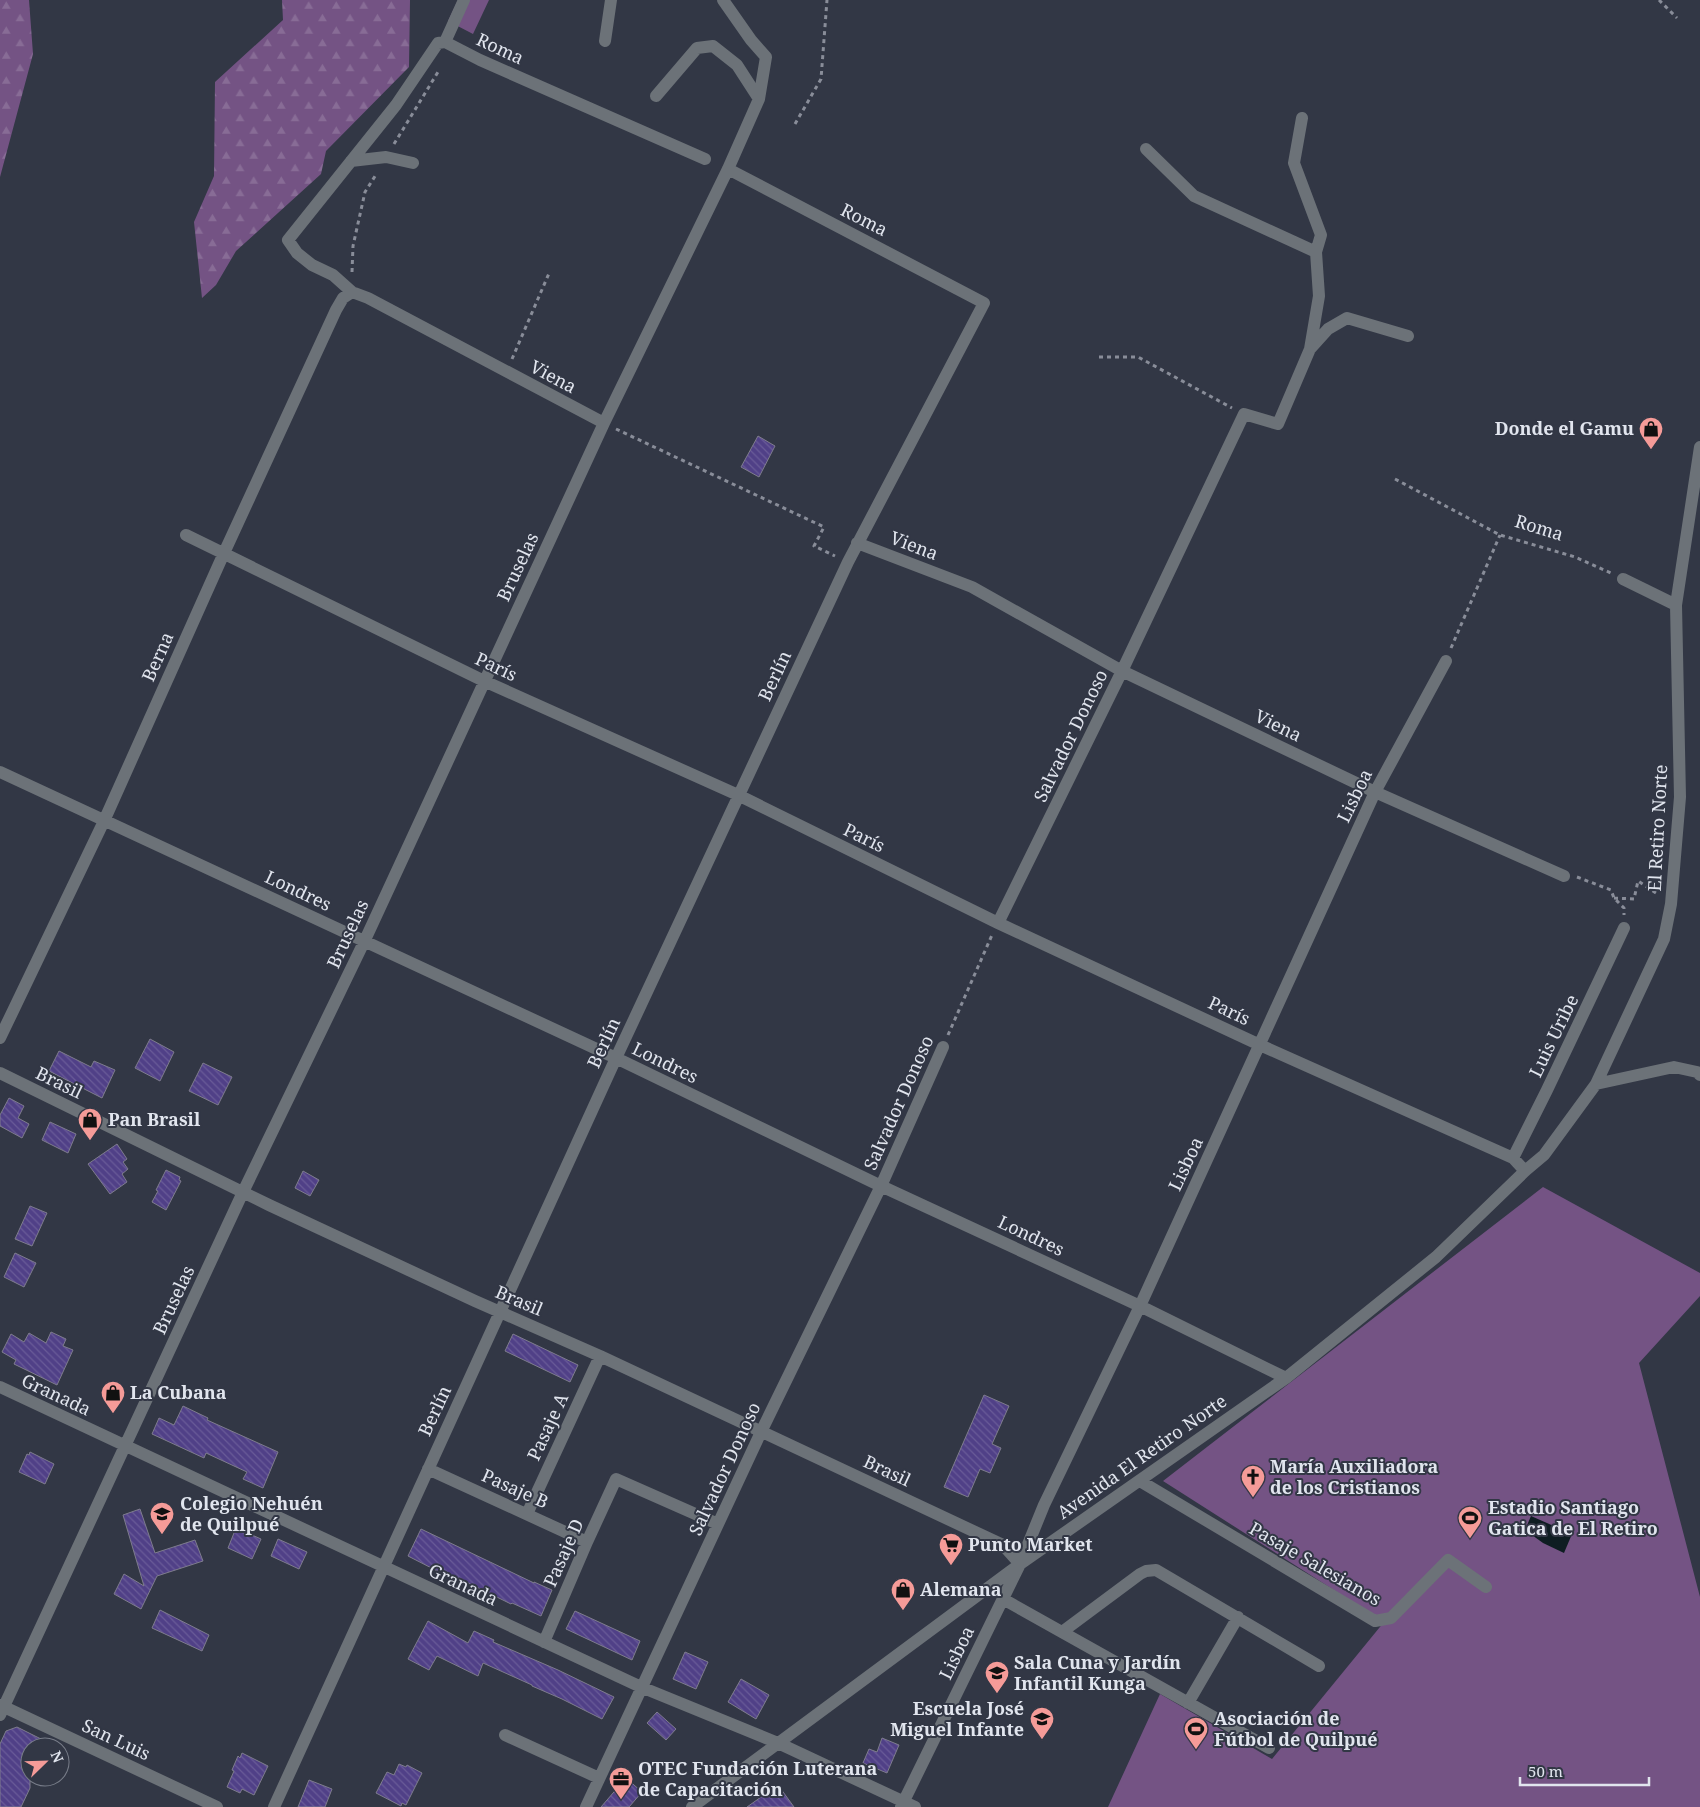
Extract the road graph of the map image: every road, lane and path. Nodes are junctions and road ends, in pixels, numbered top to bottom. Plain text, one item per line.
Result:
1 (464, 0) edge
2 (611, 0) edge
3 (723, 0) edge
4 (827, 0) edge
5 (1658, 0) edge
6 (1676, 18) dead end
7 (605, 41) dead end
8 (445, 42) junction
9 (656, 96) dead end
10 (759, 99) junction
11 (1302, 118) dead end
12 (795, 124) dead end
13 (1146, 149) dead end
14 (705, 159) dead end
15 (351, 161) junction
16 (413, 163) dead end
17 (728, 169) junction
18 (1316, 252) junction
19 (550, 270) dead end
20 (352, 292) junction
21 (984, 303) joint
22 (1408, 336) dead end
23 (1310, 349) junction
24 (1099, 356) dead end
25 (510, 364) dead end
26 (1244, 414) junction
27 (604, 423) junction
28 (1700, 447) edge
29 (1395, 479) dead end
30 (186, 535) dead end
31 (1500, 535) junction
32 (857, 543) junction
33 (224, 553) junction
34 (848, 562) junction
35 (1622, 579) joint
36 (1676, 605) junction
37 (1446, 660) joint
38 (1122, 671) junction
39 (484, 681) junction
40 (0, 772) edge
41 (1375, 792) junction
42 (738, 795) junction
43 (104, 820) junction
44 (1564, 876) joint
45 (1672, 904) junction
46 (998, 923) junction
47 (1624, 928) dead end
48 (365, 940) junction
49 (0, 1038) edge
50 (1260, 1045) junction
51 (943, 1047) joint
52 (616, 1058) junction
53 (0, 1073) edge
54 (1700, 1076) edge
55 (1596, 1084) junction
56 (1513, 1158) junction
57 (1525, 1171) junction
58 (881, 1186) junction
59 (243, 1192) junction
60 (1140, 1306) junction
61 (500, 1311) junction
62 (600, 1356) junction
63 (1286, 1378) junction
64 (0, 1387) edge
65 (761, 1432) junction
66 (125, 1447) junction
67 (428, 1469) junction
68 (1140, 1480) junction
69 (526, 1514) junction
70 (718, 1524) junction
71 (587, 1542) junction
72 (1020, 1564) junction
73 (382, 1566) junction
74 (1486, 1587) dead end
75 (1003, 1599) junction
76 (1238, 1617) junction
77 (1062, 1632) junction
78 (544, 1642) junction
79 (1319, 1666) dead end
80 (641, 1687) junction
81 (1188, 1702) junction
82 (1, 1709) edge
83 (505, 1735) dead end
84 (778, 1743) junction
85 (1269, 1748) dead end
86 (599, 1778) junction
87 (902, 1804) edge
88 (217, 1807) edge
89 (274, 1807) edge
90 (586, 1807) edge
91 (692, 1807) edge
92 (915, 1807) edge

1 - 8 street
2 - 7 street
3 - 10 street, Bruselas
4 - 12 path
5 - 6 path
8 - 14 street, Roma
8 - 15 street
9 - 10 street
10 - 17 street, Bruselas
11 - 18 street
13 - 18 street
15 - 16 street
15 - 20 street, Viena
17 - 21 street, Roma
17 - 27 street, Bruselas
18 - 23 street
19 - 25 path
20 - 27 street, Viena
20 - 33 street, Berna
21 - 32 street, Berlín
22 - 23 street
23 - 26 street
24 - 26 path
26 - 38 street, Salvador Donoso
27 - 34 path
27 - 39 street, Bruselas
28 - 36 street, El Retiro Norte
29 - 31 path, Roma
30 - 33 street, París
31 - 35 path, Roma
31 - 37 path
32 - 34 street, Berlín
32 - 38 street, Viena
33 - 39 street, París
33 - 43 street, Berna
34 - 42 street, Berlín
35 - 36 street
36 - 45 street, El Retiro Norte
37 - 41 street, Lisboa
38 - 41 street, Viena
38 - 46 street, Salvador Donoso
39 - 42 street, París
39 - 48 street, Bruselas
40 - 43 street, Londres
41 - 44 street, Viena
41 - 50 street, Lisboa
42 - 46 street, París
42 - 52 street, Berlín
43 - 48 street, Londres
43 - 49 street, Berna
44 - 45 path
45 - 55 street, El Retiro Norte
46 - 50 street, París
46 - 51 path, Salvador Donoso
47 - 56 street, Luis Uribe
48 - 52 street, Londres
48 - 59 street, Bruselas
50 - 56 street, París
50 - 60 street, Lisboa
51 - 58 street, Salvador Donoso
52 - 58 street, Londres
52 - 61 street, Berlín
53 - 59 street, Brasil
54 - 55 street
55 - 57 street, El Retiro Norte
56 - 57 street, París
57 - 63 street, Avenida El Retiro Norte
58 - 60 street, Londres
58 - 65 street, Salvador Donoso
59 - 61 street, Brasil
59 - 66 street, Bruselas
60 - 63 street, Londres
60 - 72 street, Lisboa
61 - 62 street, Brasil
61 - 67 street, Berlín
62 - 65 street, Brasil
62 - 69 street, Pasaje A
63 - 68 street, Avenida El Retiro Norte
64 - 66 street, Granada
65 - 70 street, Salvador Donoso
65 - 72 street, Brasil
66 - 73 street, Granada
66 - 82 street, Bruselas
67 - 69 street, Pasaje B
67 - 73 street, Berlín
68 - 72 street, Avenida El Retiro Norte
68 - 74 street, Pasaje Salesianos
69 - 71 street, Pasaje B
70 - 71 street, Pasaje D
70 - 80 street, Salvador Donoso
71 - 78 street, Pasaje D
72 - 75 street, Lisboa
72 - 84 street, Avenida El Retiro Norte
73 - 78 street, Granada
73 - 89 street, Berlín
75 - 77 street
75 - 87 street, Lisboa
76 - 77 street
76 - 79 street
76 - 81 street
77 - 81 street
78 - 80 street, Granada
80 - 84 street, Granada
80 - 86 street, Salvador Donoso
81 - 85 street
82 - 88 street, San Luis
83 - 86 street
84 - 87 street, Granada
84 - 91 street, Avenida El Retiro Norte
86 - 90 street, Salvador Donoso
87 - 92 street, Granada

